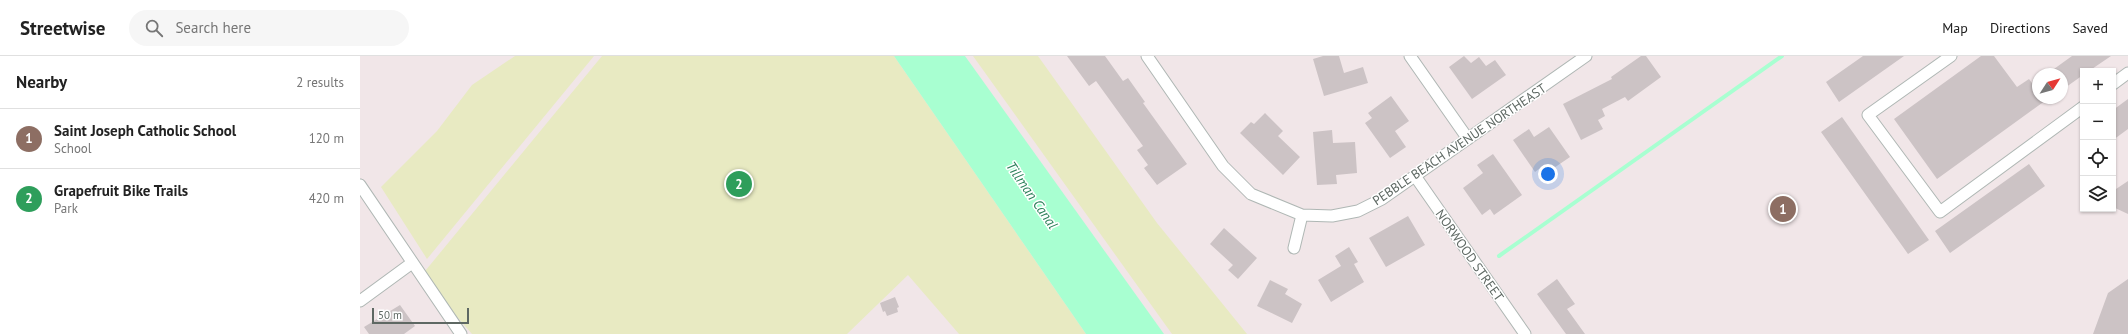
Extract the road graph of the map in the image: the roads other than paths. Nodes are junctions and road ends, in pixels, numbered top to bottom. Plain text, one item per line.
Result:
1 (1147, 56) edge
2 (1410, 56) edge
3 (1586, 56) edge
4 (1951, 56) edge
5 (2128, 73) edge
6 (2116, 82) edge
7 (2080, 108) edge
8 (1468, 138) junction
9 (1414, 176) junction
10 (360, 184) edge
11 (1302, 215) junction
12 (1294, 248) dead end
13 (412, 263) junction
14 (360, 300) edge
15 (461, 334) edge
16 (1525, 334) edge

1 - 11 street
2 - 8 street
3 - 8 street, PEBBLE BEACH AVENUE NORTHEAST
4 - 7 street
5 - 6 street
8 - 9 street, PEBBLE BEACH AVENUE NORTHEAST
9 - 11 street, PEBBLE BEACH AVENUE NORTHEAST
9 - 16 street, NORWOOD STREET
10 - 13 street
11 - 12 street
13 - 14 street
13 - 15 street

